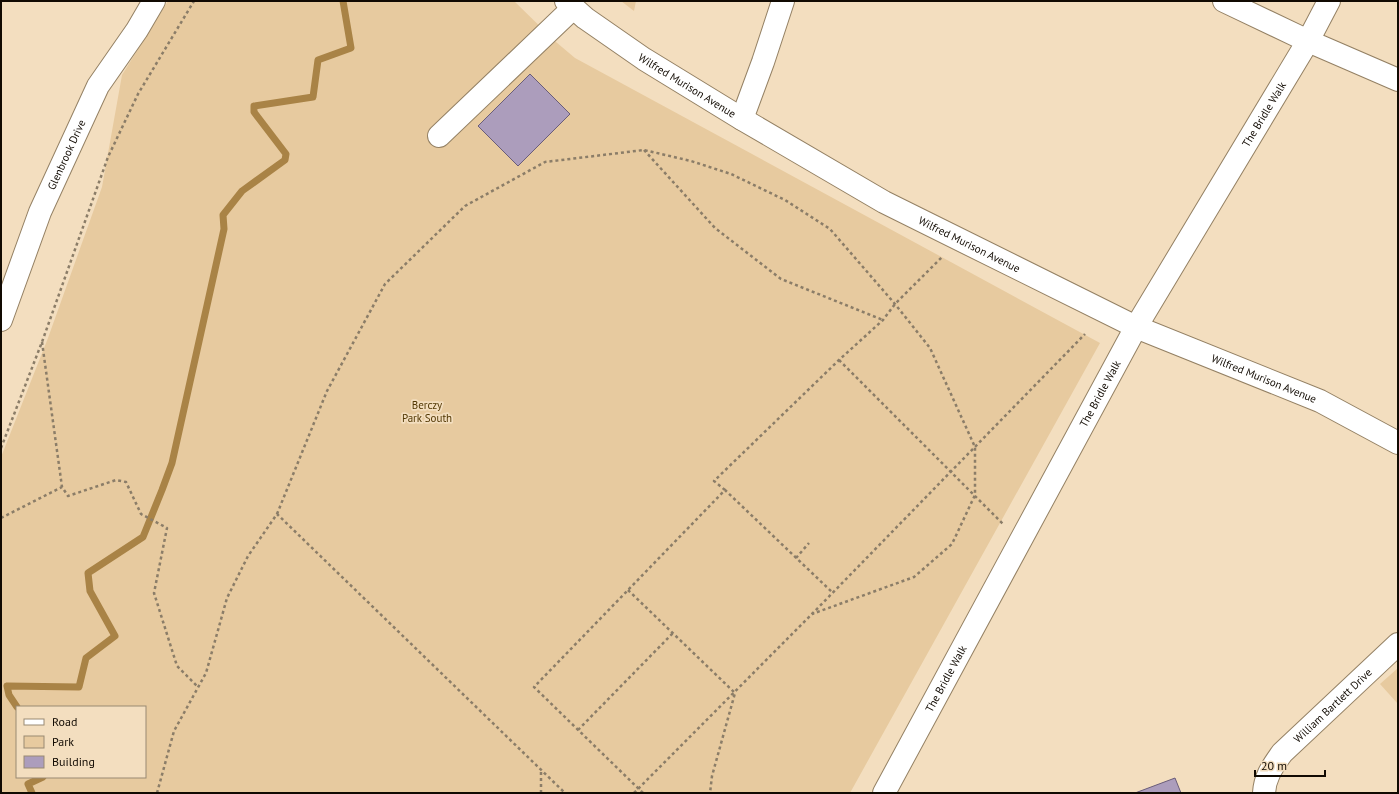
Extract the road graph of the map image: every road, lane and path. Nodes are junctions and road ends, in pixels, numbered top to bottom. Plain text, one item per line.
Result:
1 (154, 1) edge
2 (194, 1) edge
3 (783, 1) edge
4 (1224, 1) edge
5 (1329, 1) edge
6 (569, 4) edge
7 (1308, 41) junction
8 (1398, 80) edge
9 (742, 118) junction
10 (439, 136) dead end
11 (644, 150) junction
12 (959, 239) junction
13 (895, 304) junction
14 (1, 320) edge
15 (882, 320) junction
16 (1136, 327) junction
17 (1085, 334) dead end
18 (42, 342) junction
19 (838, 360) junction
20 (1398, 443) edge
21 (975, 447) junction
22 (1, 448) edge
23 (951, 472) junction
24 (62, 487) junction
25 (725, 490) junction
26 (975, 495) junction
27 (277, 514) junction
28 (1, 518) edge
29 (1020, 541) junction
30 (809, 543) dead end
31 (796, 558) junction
32 (628, 590) junction
33 (833, 593) junction
34 (812, 614) junction
35 (673, 633) junction
36 (1398, 644) edge
37 (198, 687) junction
38 (735, 693) junction
39 (578, 730) junction
40 (541, 770) junction
41 (638, 788) junction
42 (157, 793) edge
43 (541, 793) edge
44 (565, 793) edge
45 (634, 793) edge
46 (643, 793) edge
47 (710, 793) edge
48 (884, 793) edge
49 (1264, 793) edge

1 - 14 street, Glenbrook Drive
2 - 18 path
3 - 9 street
4 - 7 street
5 - 7 street, The Bridle Walk
6 - 9 street, Wilfred Murison Avenue
6 - 10 street
7 - 8 street
7 - 16 street, The Bridle Walk
9 - 12 street, Wilfred Murison Avenue
11 - 13 path
11 - 15 path
11 - 27 path
12 - 13 path
12 - 16 street, Wilfred Murison Avenue
13 - 15 path
13 - 21 path
15 - 19 path
16 - 20 street, Wilfred Murison Avenue
16 - 29 street, The Bridle Walk
17 - 21 path
18 - 22 path
18 - 24 path
19 - 23 path
19 - 25 path
21 - 23 path
21 - 26 path
23 - 26 path
23 - 33 path
24 - 28 path
24 - 37 path
25 - 31 path
25 - 32 path
26 - 29 path
26 - 34 path
27 - 37 path
27 - 40 path
29 - 48 street, The Bridle Walk
30 - 31 path
31 - 33 path
32 - 35 path
32 - 39 path
33 - 34 path
34 - 38 path
35 - 38 path
35 - 39 path
36 - 49 street, William Bartlett Drive
37 - 42 path
38 - 41 path
38 - 47 path
39 - 41 path
40 - 43 path
40 - 44 path
41 - 45 path
41 - 46 path

